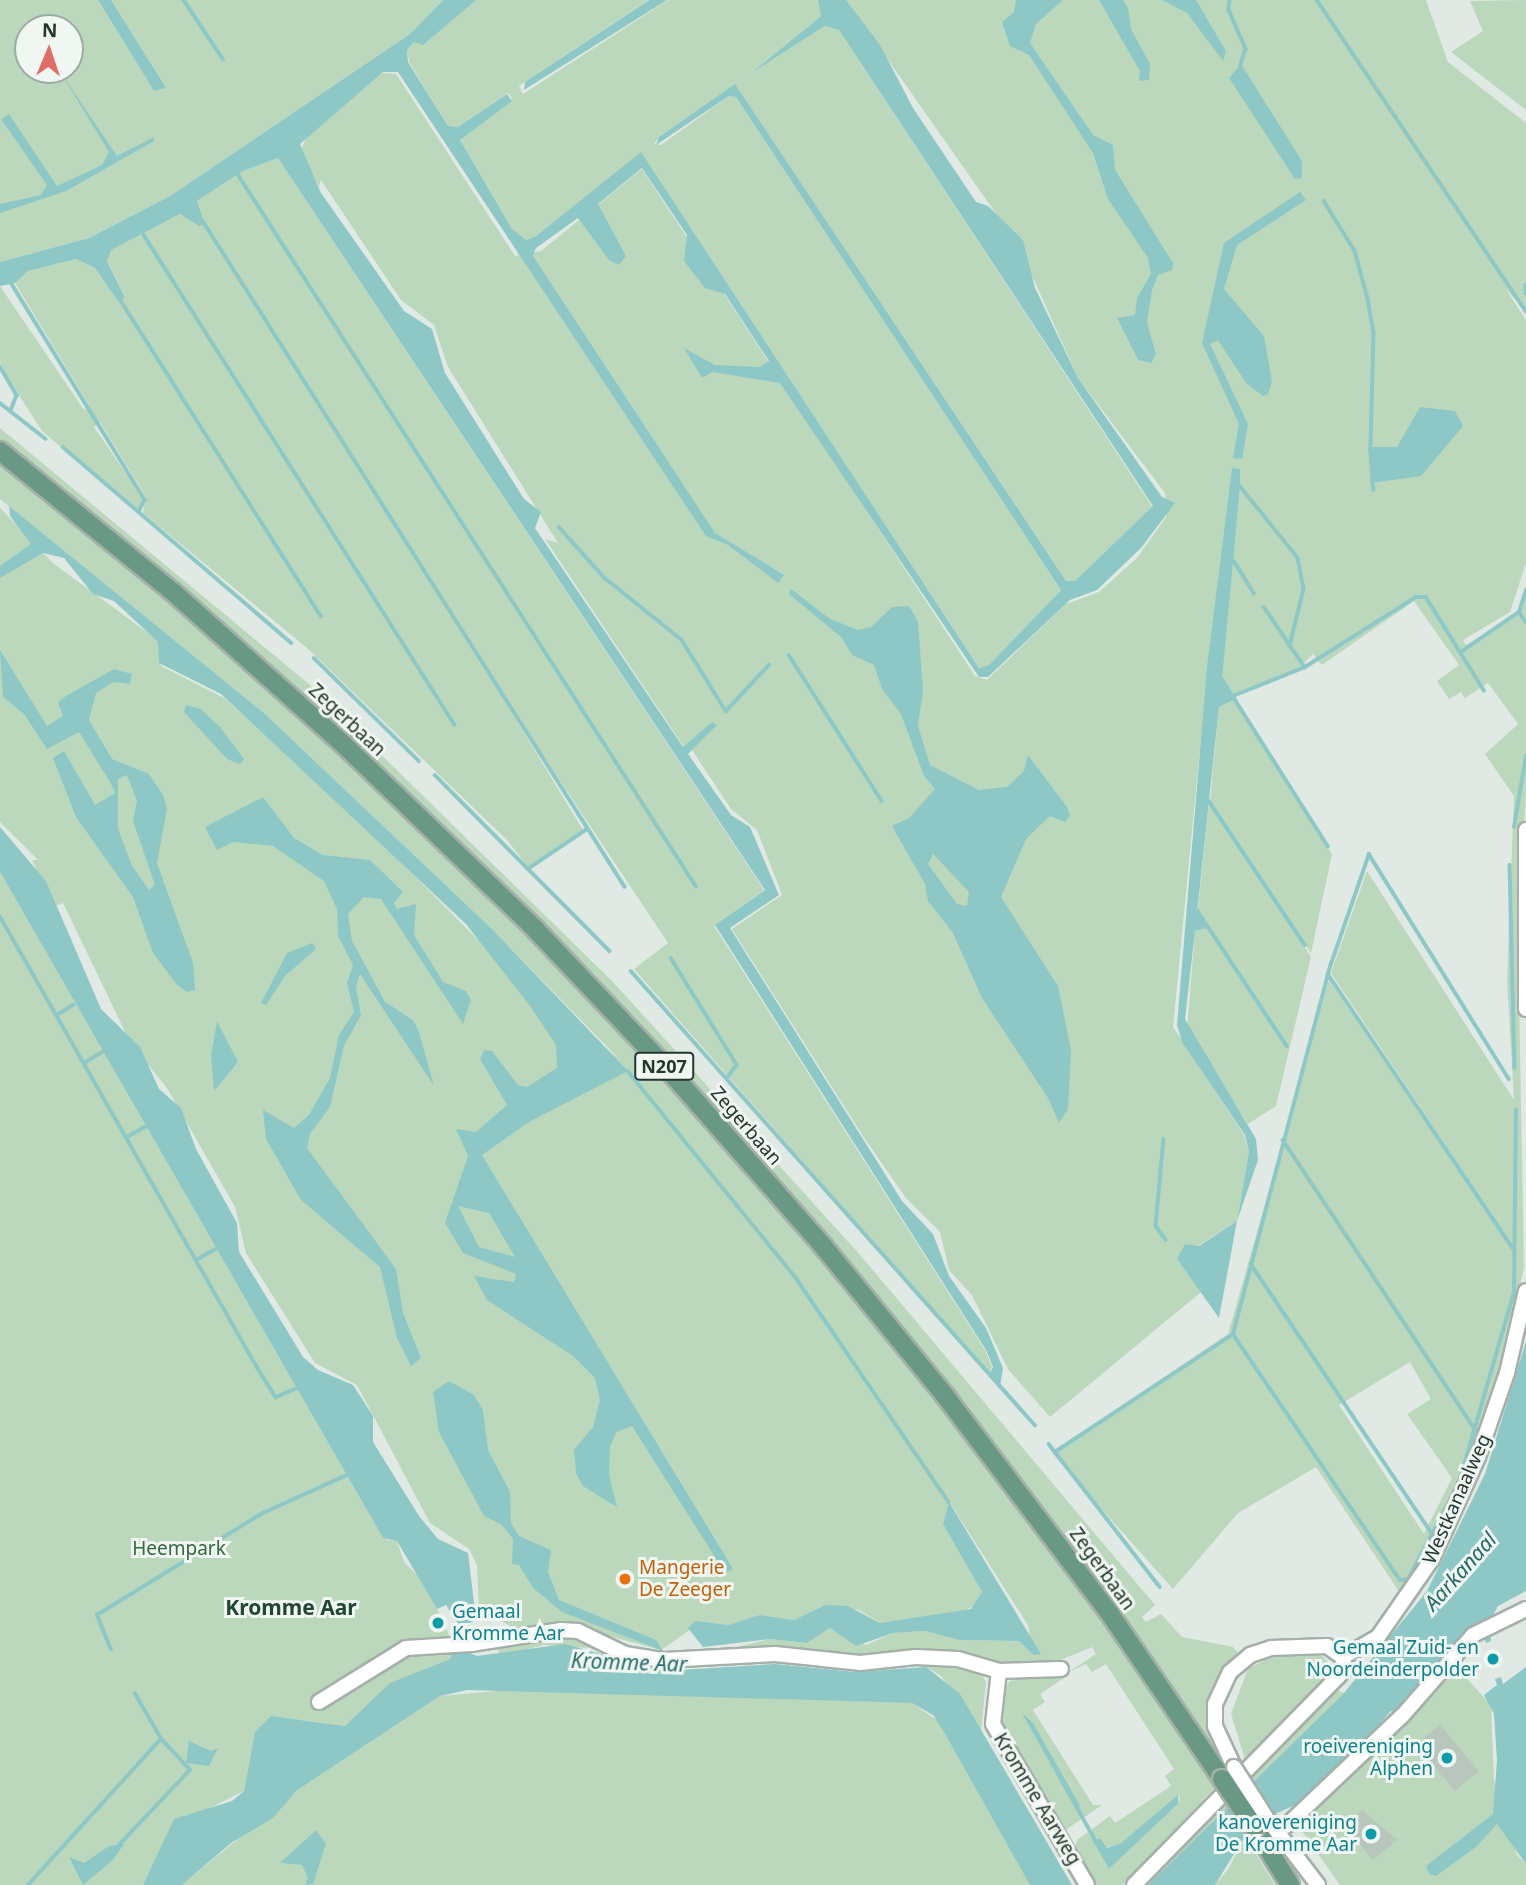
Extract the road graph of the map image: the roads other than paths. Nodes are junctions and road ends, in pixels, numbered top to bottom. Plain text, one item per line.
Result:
1 (0, 451) edge
2 (1526, 830) edge
3 (1526, 1009) edge
4 (1526, 1291) edge
5 (1526, 1609) edge
6 (1343, 1657) junction
7 (1061, 1669) dead end
8 (999, 1671) junction
9 (319, 1702) dead end
10 (1228, 1773) junction
11 (1261, 1822) junction
12 (1286, 1826) dead end
13 (1290, 1881) edge
14 (1087, 1885) edge
15 (1134, 1885) edge
16 (1318, 1885) edge

1 - 10 main road, Zegerbaan / N207
2 - 3 street
4 - 6 street, Westkanaalweg
5 - 12 street
6 - 10 street, Zegerbaan
6 - 15 street
7 - 8 street
8 - 9 street
8 - 14 street, Kromme Aarweg
10 - 11 main road, Zegerbaan / N207, bridge
11 - 13 main road, Zegerbaan / N207
11 - 16 street, Zegerbaan

